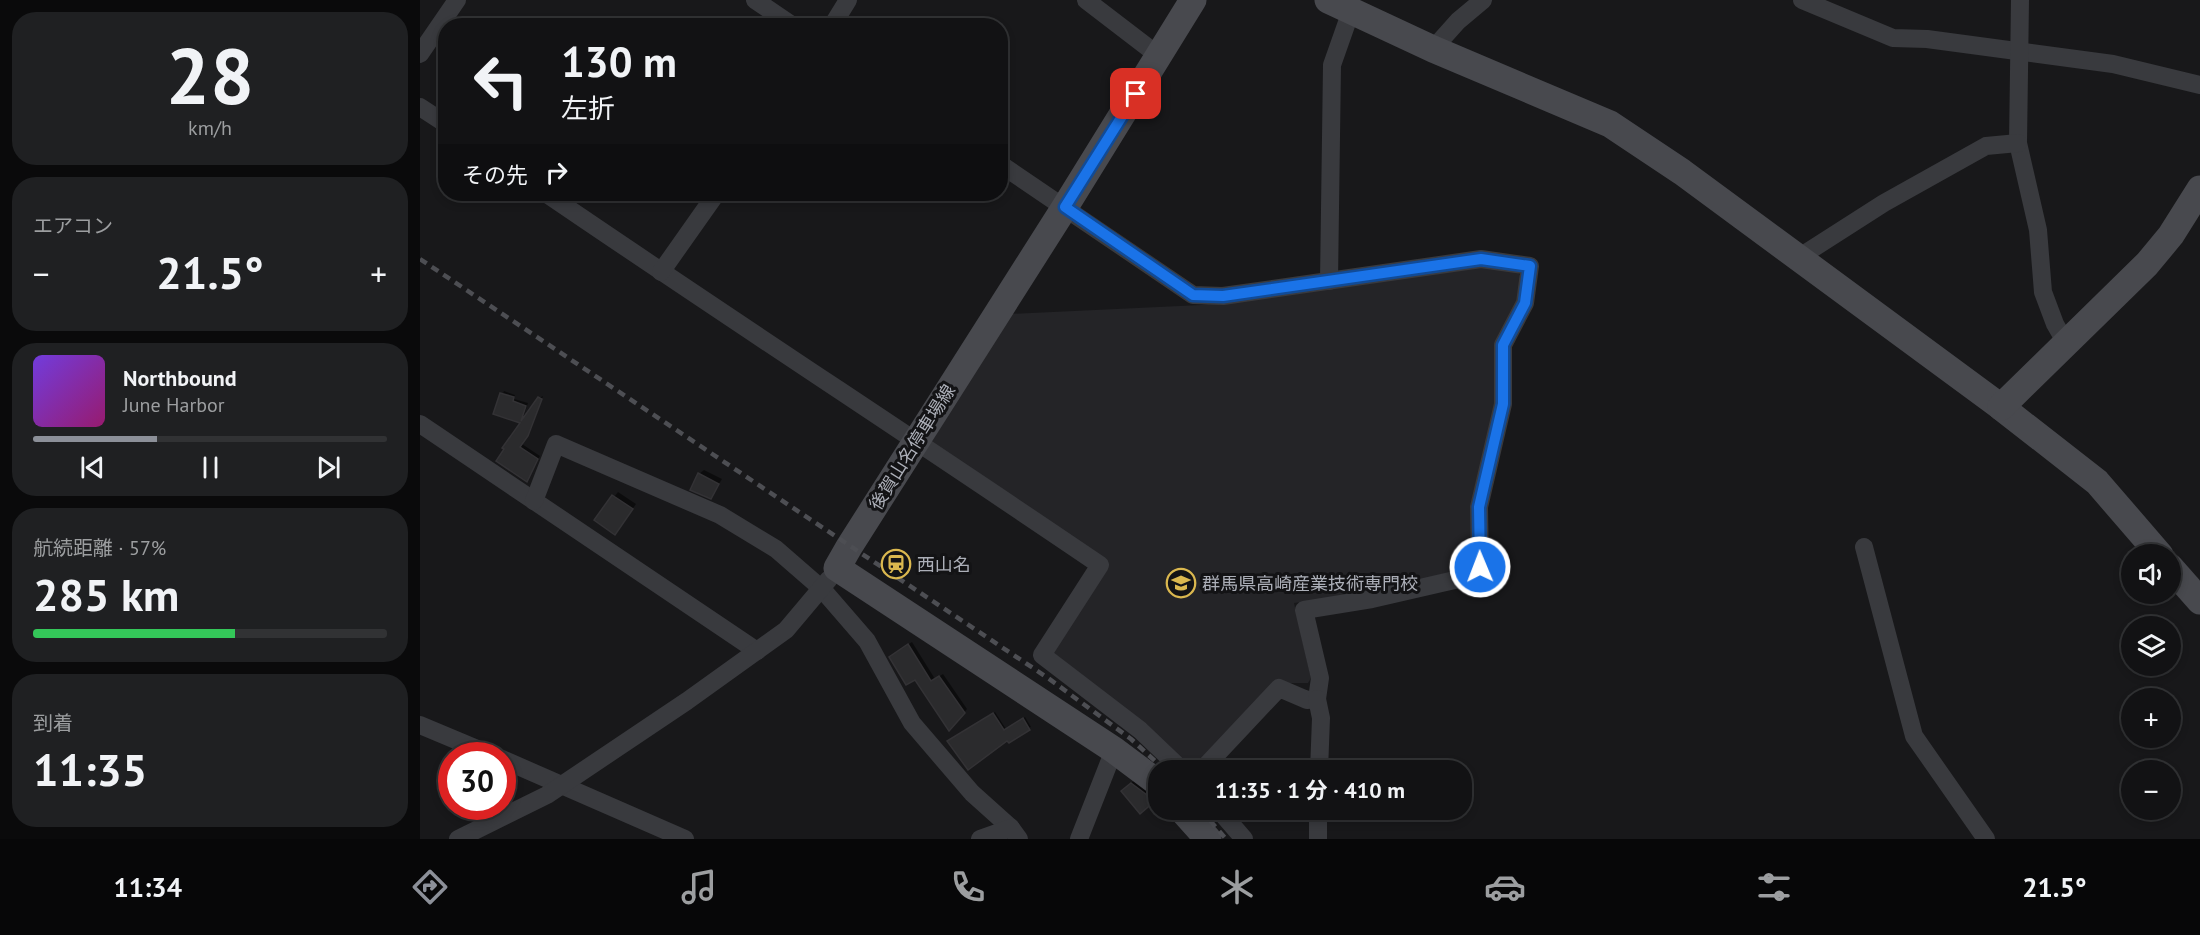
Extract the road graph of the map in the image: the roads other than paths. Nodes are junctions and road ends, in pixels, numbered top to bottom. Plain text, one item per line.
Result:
1 (457, 0) edge
2 (755, 0) edge
3 (848, 0) edge
4 (1086, 0) edge
5 (1193, 0) edge
6 (1483, 0) edge
7 (1802, 0) edge
8 (2020, 0) edge
9 (1339, 5) edge
10 (445, 18) edge
11 (781, 18) edge
12 (837, 18) edge
13 (438, 28) edge
14 (1433, 49) junction
15 (2019, 52) junction
16 (420, 54) edge
17 (1159, 56) junction
18 (2200, 85) edge
19 (420, 107) edge
20 (438, 119) edge
21 (2018, 143) junction
22 (1008, 169) edge
23 (2200, 189) edge
24 (557, 201) edge
25 (711, 201) edge
26 (1065, 207) junction
27 (1798, 258) junction
28 (661, 272) junction
29 (1329, 281) junction
30 (2067, 343) junction
31 (2001, 407) junction
32 (420, 424) edge
33 (916, 440) junction
34 (534, 501) junction
35 (2151, 544) edge
36 (1864, 547) dead end
37 (830, 579) junction
38 (2181, 579) edge
39 (2200, 601) edge
40 (757, 651) junction
41 (1317, 699) junction
42 (420, 725) edge
43 (461, 742) edge
44 (1114, 750) junction
45 (1171, 760) edge
46 (1211, 760) edge
47 (1319, 760) edge
48 (516, 765) edge
49 (1148, 776) edge
50 (562, 784) junction
51 (1191, 820) edge
52 (1228, 820) edge
53 (1318, 820) edge
54 (1015, 833) edge
55 (458, 839) edge
56 (685, 839) edge
57 (980, 839) edge
58 (1079, 839) edge
59 (1208, 839) edge
60 (1244, 839) edge
61 (1318, 839) edge
62 (1986, 839) edge

1 - 10 street
2 - 11 street
3 - 12 street
4 - 17 street
5 - 17 street, 後賀山名停車場線
6 - 14 street
7 - 15 street
8 - 15 street
9 - 14 street
9 - 29 street
13 - 16 street
14 - 27 street
15 - 18 street
15 - 21 street
17 - 26 street, 後賀山名停車場線
19 - 20 street
21 - 27 street
21 - 30 street
22 - 26 street
23 - 30 street
24 - 28 street
25 - 28 street
26 - 29 street
26 - 33 street, 後賀山名停車場線
27 - 31 street
28 - 33 street
29 - 41 street
30 - 31 street
31 - 35 street
32 - 34 street
33 - 37 street, 後賀山名停車場線
33 - 45 street
34 - 37 street
34 - 40 street
36 - 62 street
37 - 40 street
37 - 44 street
37 - 54 street
38 - 39 street
40 - 50 street
41 - 46 street
41 - 47 street
42 - 43 street
44 - 49 street
44 - 58 street
48 - 50 street
50 - 55 street
50 - 56 street
51 - 59 street
52 - 60 street
53 - 61 street
54 - 57 street

